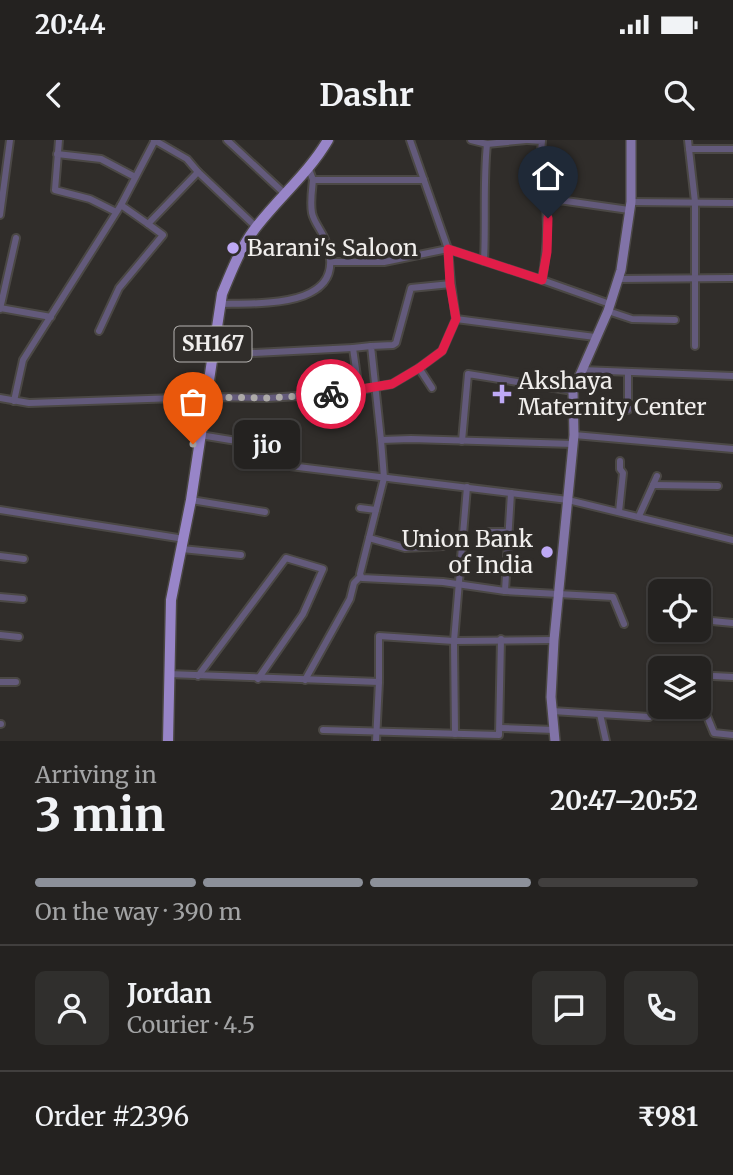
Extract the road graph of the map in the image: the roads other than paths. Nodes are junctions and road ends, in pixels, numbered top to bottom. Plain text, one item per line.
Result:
1 (10, 140) edge
2 (59, 140) edge
3 (154, 140) edge
4 (227, 140) edge
5 (321, 140) edge
6 (328, 140) edge
7 (410, 140) edge
8 (469, 140) edge
9 (527, 140) edge
10 (631, 140) edge
11 (688, 140) edge
12 (508, 141) edge
13 (488, 144) junction
14 (689, 149) junction
15 (733, 149) edge
16 (57, 154) junction
17 (309, 169) junction
18 (198, 172) junction
19 (135, 177) junction
20 (313, 180) junction
21 (424, 180) junction
22 (283, 192) junction
23 (545, 198) junction
24 (695, 202) junction
25 (733, 203) edge
26 (121, 205) junction
27 (630, 206) junction
28 (116, 212) junction
29 (0, 215) edge
30 (148, 224) junction
31 (253, 224) junction
32 (16, 238) dead end
33 (448, 249) junction
34 (484, 261) junction
35 (331, 262) junction
36 (695, 278) junction
37 (733, 278) edge
38 (618, 279) junction
39 (542, 280) junction
40 (450, 284) junction
41 (220, 304) junction
42 (0, 308) edge
43 (609, 308) junction
44 (51, 317) junction
45 (456, 319) junction
46 (675, 320) dead end
47 (99, 331) dead end
48 (595, 337) junction
49 (371, 346) junction
50 (695, 346) dead end
51 (353, 348) junction
52 (212, 355) junction
53 (419, 368) junction
54 (582, 370) junction
55 (628, 372) junction
56 (733, 376) edge
57 (376, 388) junction
58 (432, 388) dead end
59 (359, 391) junction
60 (573, 391) junction
61 (204, 397) junction
62 (0, 398) edge
63 (14, 401) junction
64 (628, 410) dead end
65 (200, 435) junction
66 (573, 439) junction
67 (381, 440) junction
68 (462, 441) junction
69 (733, 449) edge
70 (620, 461) dead end
71 (657, 476) dead end
72 (384, 478) junction
73 (653, 485) junction
74 (718, 486) dead end
75 (467, 487) junction
76 (511, 492) junction
77 (191, 500) junction
78 (568, 500) junction
79 (360, 508) dead end
80 (0, 510) edge
81 (376, 510) junction
82 (265, 512) dead end
83 (619, 512) junction
84 (639, 516) junction
85 (487, 532) dead end
86 (509, 532) junction
87 (178, 538) junction
88 (369, 538) junction
89 (733, 540) edge
90 (443, 545) dead end
91 (182, 549) junction
92 (242, 555) dead end
93 (0, 556) edge
94 (24, 559) dead end
95 (360, 577) junction
96 (174, 580) junction
97 (459, 584) junction
98 (505, 591) junction
99 (557, 595) junction
100 (0, 597) edge
101 (23, 599) dead end
102 (712, 621) dead end
103 (733, 623) edge
104 (624, 624) dead end
105 (0, 635) edge
106 (19, 638) dead end
107 (501, 639) junction
108 (454, 640) junction
109 (554, 640) junction
110 (168, 674) junction
111 (198, 676) junction
112 (713, 676) dead end
113 (733, 677) edge
114 (258, 679) junction
115 (305, 680) junction
116 (0, 682) edge
117 (16, 682) dead end
118 (379, 682) junction
119 (552, 711) junction
120 (600, 715) junction
121 (648, 717) edge
122 (708, 719) edge
123 (500, 728) junction
124 (323, 730) dead end
125 (554, 730) junction
126 (375, 731) junction
127 (455, 734) junction
128 (733, 735) edge
129 (168, 741) edge
130 (376, 741) edge
131 (555, 741) edge
132 (606, 741) edge

1 - 29 street
2 - 16 street
3 - 18 street
3 - 19 street
4 - 22 street
5 - 22 main road, SH167
6 - 17 main road, SH167
7 - 21 street
8 - 13 street
9 - 12 street
9 - 23 street
10 - 27 main road
11 - 14 street
12 - 13 street
13 - 34 street
14 - 15 street
14 - 24 street
16 - 19 street
16 - 28 street
17 - 20 street
17 - 22 main road, SH167
18 - 30 street
18 - 31 street
19 - 26 street
20 - 21 street
20 - 35 street
21 - 33 street
22 - 31 main road, SH167
22 - 41 main road, SH167
23 - 27 street
23 - 39 street
24 - 25 street
24 - 27 street
24 - 36 street
26 - 28 street
26 - 30 street
27 - 38 main road
28 - 44 street
30 - 47 street
31 - 61 main road, SH167
32 - 42 street
33 - 34 street
33 - 35 street
33 - 40 street
34 - 39 street
35 - 41 street
36 - 37 street
36 - 38 street
36 - 50 street
38 - 43 main road
39 - 43 street
40 - 45 street
40 - 49 street
41 - 52 main road, SH167
42 - 44 street
43 - 46 street
43 - 48 main road
44 - 63 street
45 - 48 street
45 - 53 street
48 - 54 main road
49 - 51 street
49 - 57 street
51 - 52 street
51 - 59 street
52 - 61 main road, SH167
53 - 57 street
53 - 58 street
54 - 55 street
54 - 60 main road
55 - 56 street
55 - 64 street
57 - 59 street
57 - 67 street
59 - 61 street
60 - 66 main road
60 - 68 street
61 - 63 street
61 - 65 main road, SH167
61 - 87 main road, SH167
62 - 63 street
65 - 72 street
65 - 77 main road, SH167
66 - 68 street
66 - 69 street
66 - 78 main road
67 - 68 street
67 - 72 street
70 - 83 street
71 - 73 street
72 - 75 street
72 - 81 street
73 - 74 street
73 - 84 street
75 - 76 street
75 - 97 street
76 - 78 street
76 - 86 street
77 - 82 street
77 - 91 main road, SH167
78 - 83 street
78 - 99 main road
79 - 81 street
80 - 87 street
81 - 88 street
83 - 84 street
84 - 89 street
85 - 86 street
86 - 98 street
87 - 96 main road, SH167
88 - 90 street
88 - 95 street
91 - 92 street
91 - 96 main road, SH167
93 - 94 street
95 - 97 street
95 - 115 street
96 - 110 main road, SH167
97 - 98 street
97 - 108 street
98 - 99 street
99 - 104 street
99 - 109 main road
100 - 101 street
102 - 103 street
105 - 106 street
107 - 108 street
107 - 109 street
107 - 123 street
108 - 118 street
108 - 127 street
109 - 119 main road
110 - 111 street
110 - 129 main road, SH167
111 - 114 street
111 - 114 street
112 - 113 street
114 - 115 street
115 - 118 street
116 - 117 street
118 - 126 street
119 - 120 street
119 - 125 main road
120 - 121 street
120 - 132 street
122 - 128 street
123 - 125 street
123 - 127 street
124 - 126 street
125 - 131 main road
126 - 127 street
126 - 130 street

